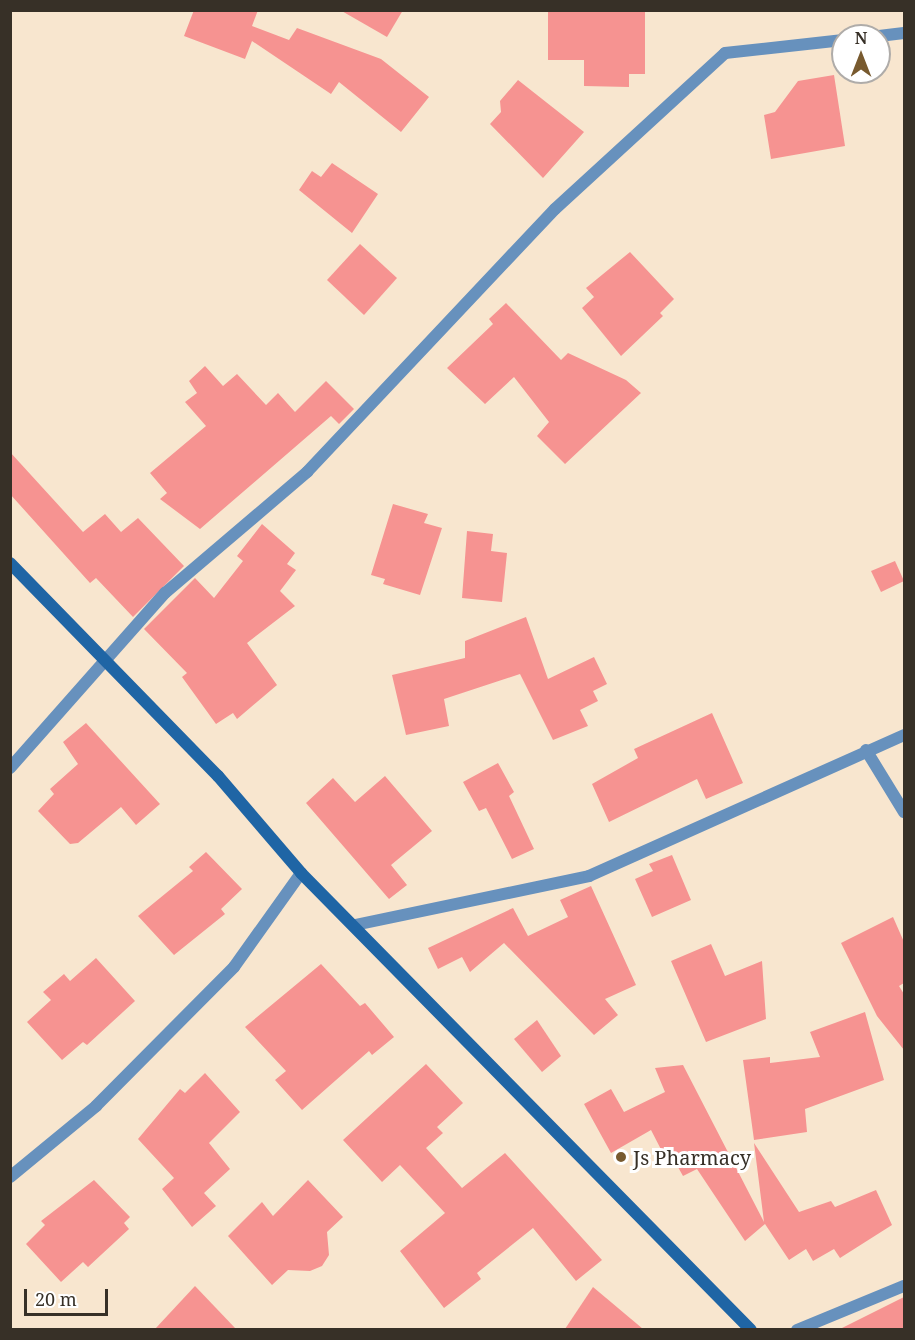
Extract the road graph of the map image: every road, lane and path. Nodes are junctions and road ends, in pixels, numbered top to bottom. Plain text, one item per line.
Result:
1 (831, 41) edge
2 (10, 564) edge
3 (106, 661) junction
4 (904, 735) edge
5 (866, 750) junction
6 (10, 768) edge
7 (904, 812) edge
8 (301, 873) junction
9 (355, 925) junction
10 (10, 1177) edge
11 (904, 1286) edge
12 (751, 1329) edge
13 (797, 1329) edge

1 - 3 street
2 - 3 main road
3 - 6 street
3 - 8 main road
4 - 5 street
5 - 7 street
5 - 9 street
8 - 9 main road
8 - 10 street
9 - 12 main road
11 - 13 street

